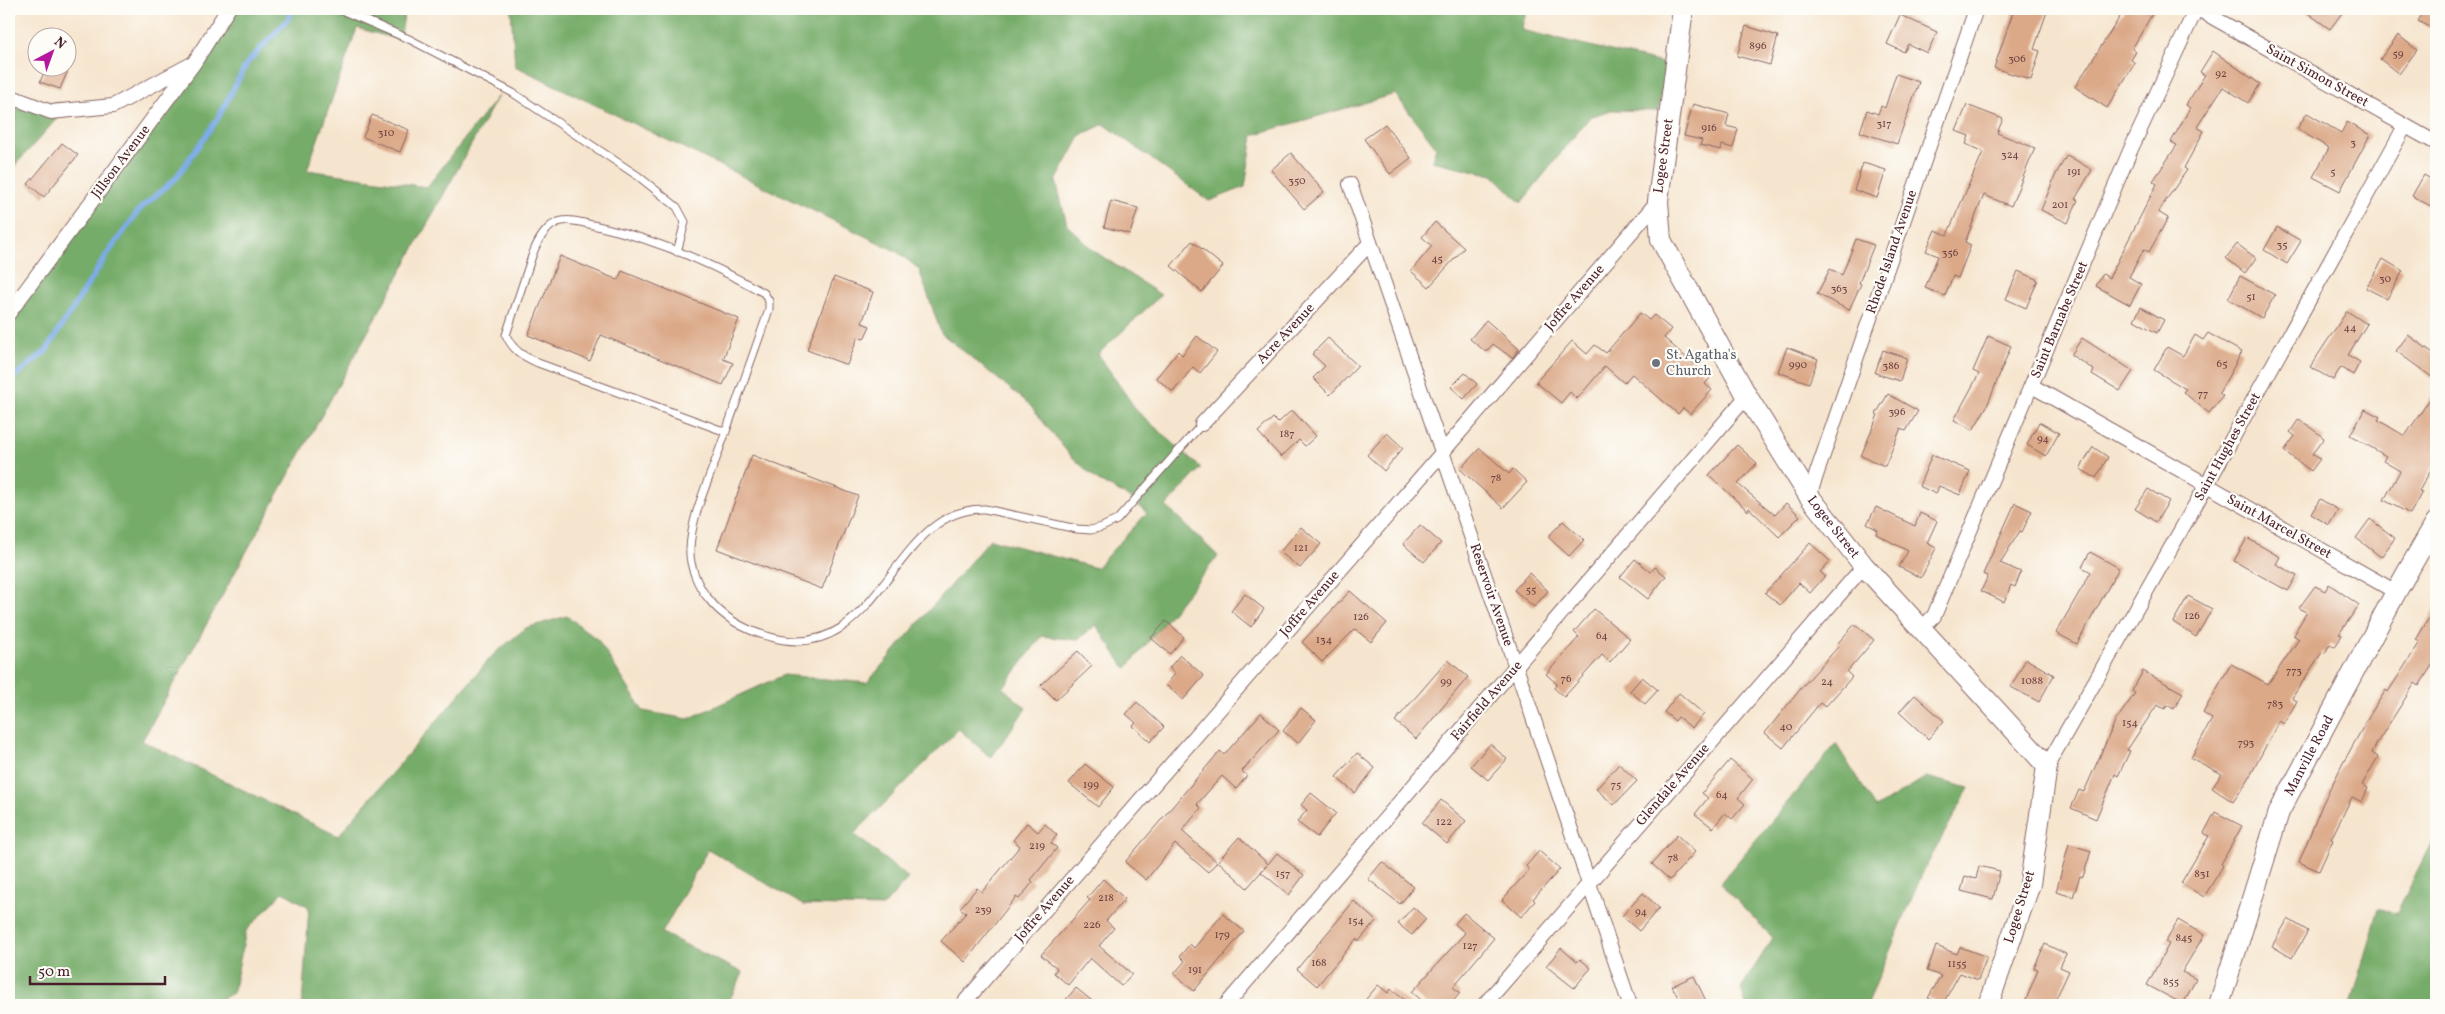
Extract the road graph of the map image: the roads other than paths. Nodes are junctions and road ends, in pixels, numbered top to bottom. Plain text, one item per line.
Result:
1 (228, 9) edge
2 (339, 9) edge
3 (1683, 9) edge
4 (1976, 9) edge
5 (2197, 9) edge
6 (194, 63) junction
7 (9, 96) edge
8 (2405, 126) junction
9 (2436, 143) edge
10 (1350, 184) dead end
11 (1658, 202) junction
12 (1370, 243) junction
13 (677, 252) junction
14 (9, 313) edge
15 (2032, 386) junction
16 (1747, 396) junction
17 (1202, 424) joint
18 (726, 432) junction
19 (1441, 454) junction
20 (2206, 486) junction
21 (1809, 496) junction
22 (2436, 522) edge
23 (1864, 566) junction
24 (2396, 592) junction
25 (1921, 629) junction
26 (1516, 666) junction
27 (2047, 766) junction
28 (1588, 883) junction
29 (962, 1005) edge
30 (1226, 1005) edge
31 (1484, 1005) edge
32 (1630, 1005) edge
33 (1988, 1005) edge
34 (2219, 1005) edge

1 - 6 street, Jillson Avenue
2 - 13 lane
3 - 11 street, Logee Street
4 - 21 street, Rhode Island Avenue
5 - 8 street, Saint Simon Street
5 - 15 street, Saint Barnabe Street
6 - 7 street
6 - 14 street, Jillson Avenue
8 - 9 street, Saint Simon Street
8 - 20 street, Saint Hughes Street
10 - 12 street, Reservoir Avenue
11 - 16 street, Logee Street
11 - 19 street, Joffre Avenue
12 - 17 street, Acre Avenue
12 - 19 street, Reservoir Avenue
13 - 18 lane
13 - 18 lane
15 - 20 street, Saint Marcel Street
15 - 25 street, Saint Barnabe Street
16 - 21 street, Logee Street
16 - 26 street, Fairfield Avenue
17 - 18 lane
19 - 26 street, Reservoir Avenue
19 - 29 street, Joffre Avenue
20 - 24 street, Saint Marcel Street
20 - 27 street, Saint Hughes Street
21 - 23 street, Logee Street
22 - 24 street, Manville Road
23 - 25 street, Logee Street
23 - 28 street, Glendale Avenue
24 - 34 street, Manville Road
25 - 27 street, Logee Street
26 - 28 street, Reservoir Avenue
26 - 30 street, Fairfield Avenue
27 - 33 street, Logee Street
28 - 31 street, Glendale Avenue
28 - 32 street, Reservoir Avenue

